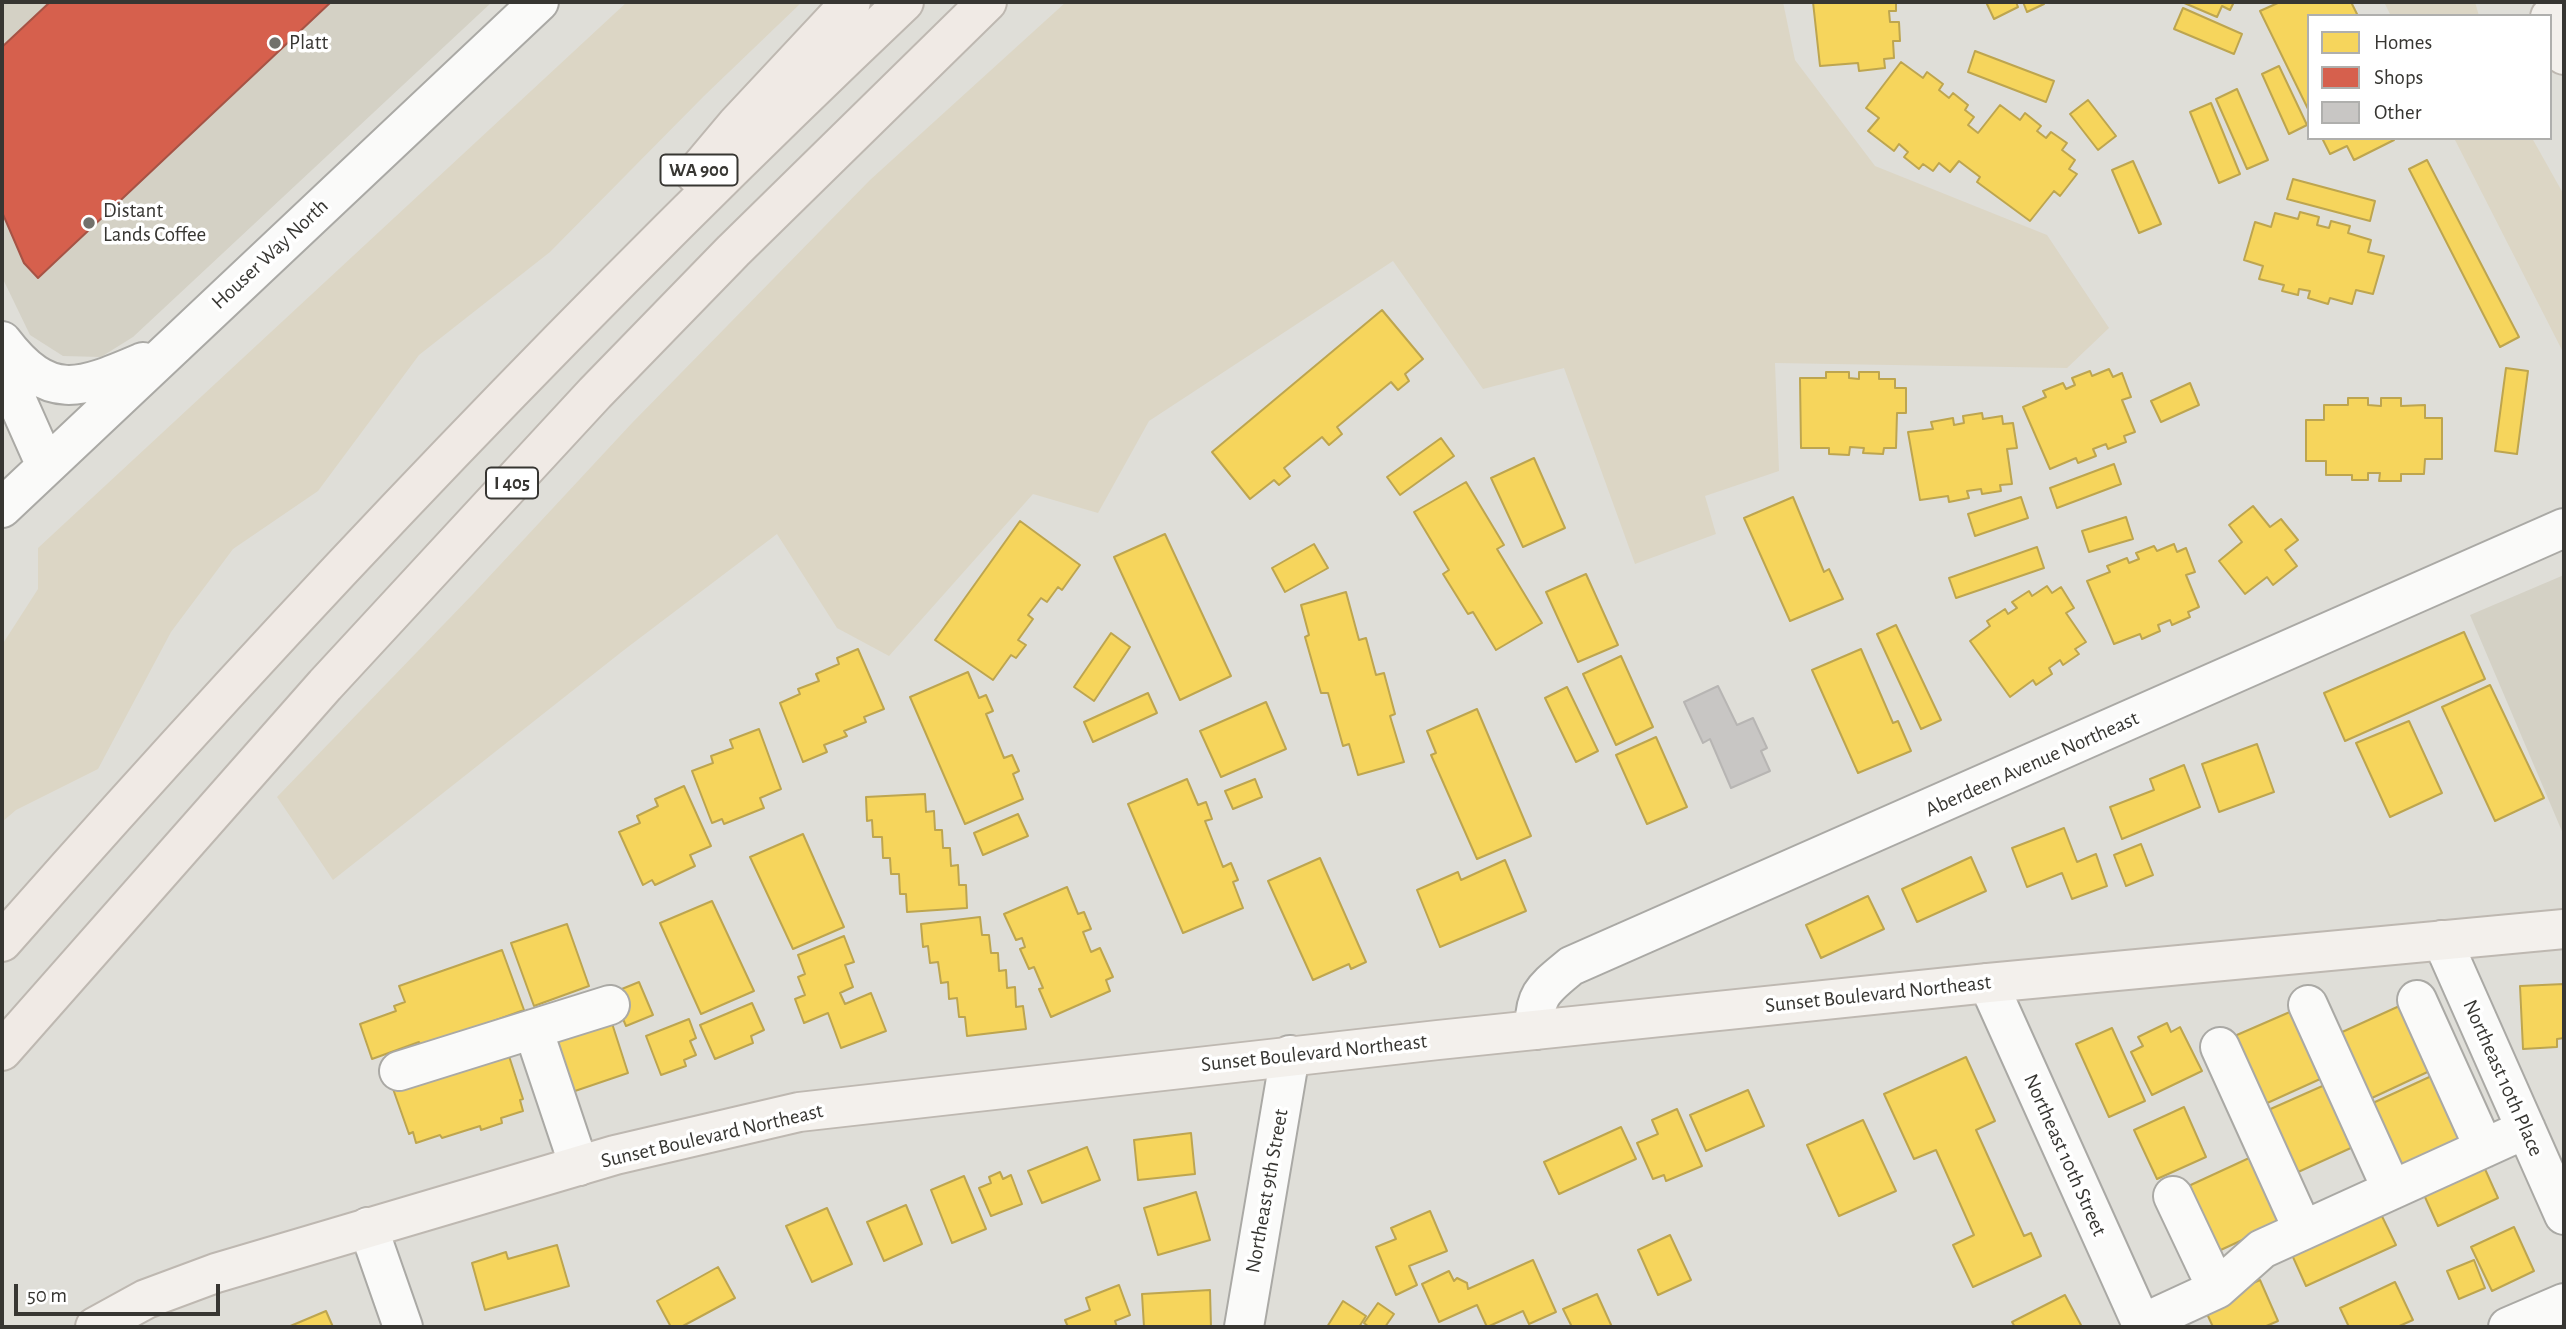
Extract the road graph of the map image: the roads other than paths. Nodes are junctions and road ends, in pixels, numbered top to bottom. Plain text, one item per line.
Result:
1 (539, 2) edge
2 (851, 2) edge
3 (904, 2) edge
4 (987, 2) edge
5 (2552, 22) edge
6 (2564, 55) edge
7 (2, 341) edge
8 (556, 345) junction
9 (164, 353) junction
10 (2, 367) edge
11 (46, 466) junction
12 (2, 508) edge
13 (2564, 528) edge
14 (2564, 929) edge
15 (2442, 940) junction
16 (2, 942) edge
17 (1988, 983) junction
18 (60, 985) junction
19 (2417, 1000) dead end
20 (610, 1004) dead end
21 (2308, 1005) dead end
22 (533, 1029) junction
23 (1535, 1030) junction
24 (2220, 1047) dead end
25 (2, 1051) edge
26 (1290, 1055) junction
27 (2, 1062) edge
28 (399, 1071) dead end
29 (2526, 1129) junction
30 (2484, 1148) junction
31 (579, 1166) junction
32 (2392, 1190) junction
33 (2173, 1196) dead end
34 (2564, 1215) edge
35 (368, 1227) junction
36 (2303, 1230) junction
37 (2217, 1289) junction
38 (2564, 1303) edge
39 (2142, 1326) edge
40 (95, 1327) edge
41 (404, 1327) edge
42 (1244, 1327) edge
43 (2508, 1327) edge

1 - 9 street, Houser Way North
2 - 8 highway, WA 900
3 - 8 highway
4 - 18 highway, I 405
5 - 6 main road
7 - 9 street
8 - 16 highway
9 - 11 street, Houser Way North
10 - 11 street
11 - 12 street, Houser Way North
13 - 23 street, Aberdeen Avenue Northeast
14 - 15 main road, Sunset Boulevard Northeast
15 - 17 main road, Sunset Boulevard Northeast
15 - 29 street, Northeast 10th Place
17 - 23 main road, Sunset Boulevard Northeast
17 - 39 street, Northeast 10th Street
18 - 25 highway, I 405
18 - 27 highway
19 - 30 street
20 - 22 street
21 - 32 street
22 - 28 street
22 - 31 street
23 - 26 main road, Sunset Boulevard Northeast
24 - 36 street
26 - 31 main road, Sunset Boulevard Northeast
26 - 42 street, Northeast 9th Street
29 - 30 street
29 - 34 street, Northeast 10th Place
30 - 32 street
31 - 35 main road, Sunset Boulevard Northeast
32 - 36 street
33 - 37 street
35 - 40 main road, Sunset Boulevard Northeast
35 - 41 street
36 - 37 street
37 - 39 street
38 - 43 street

